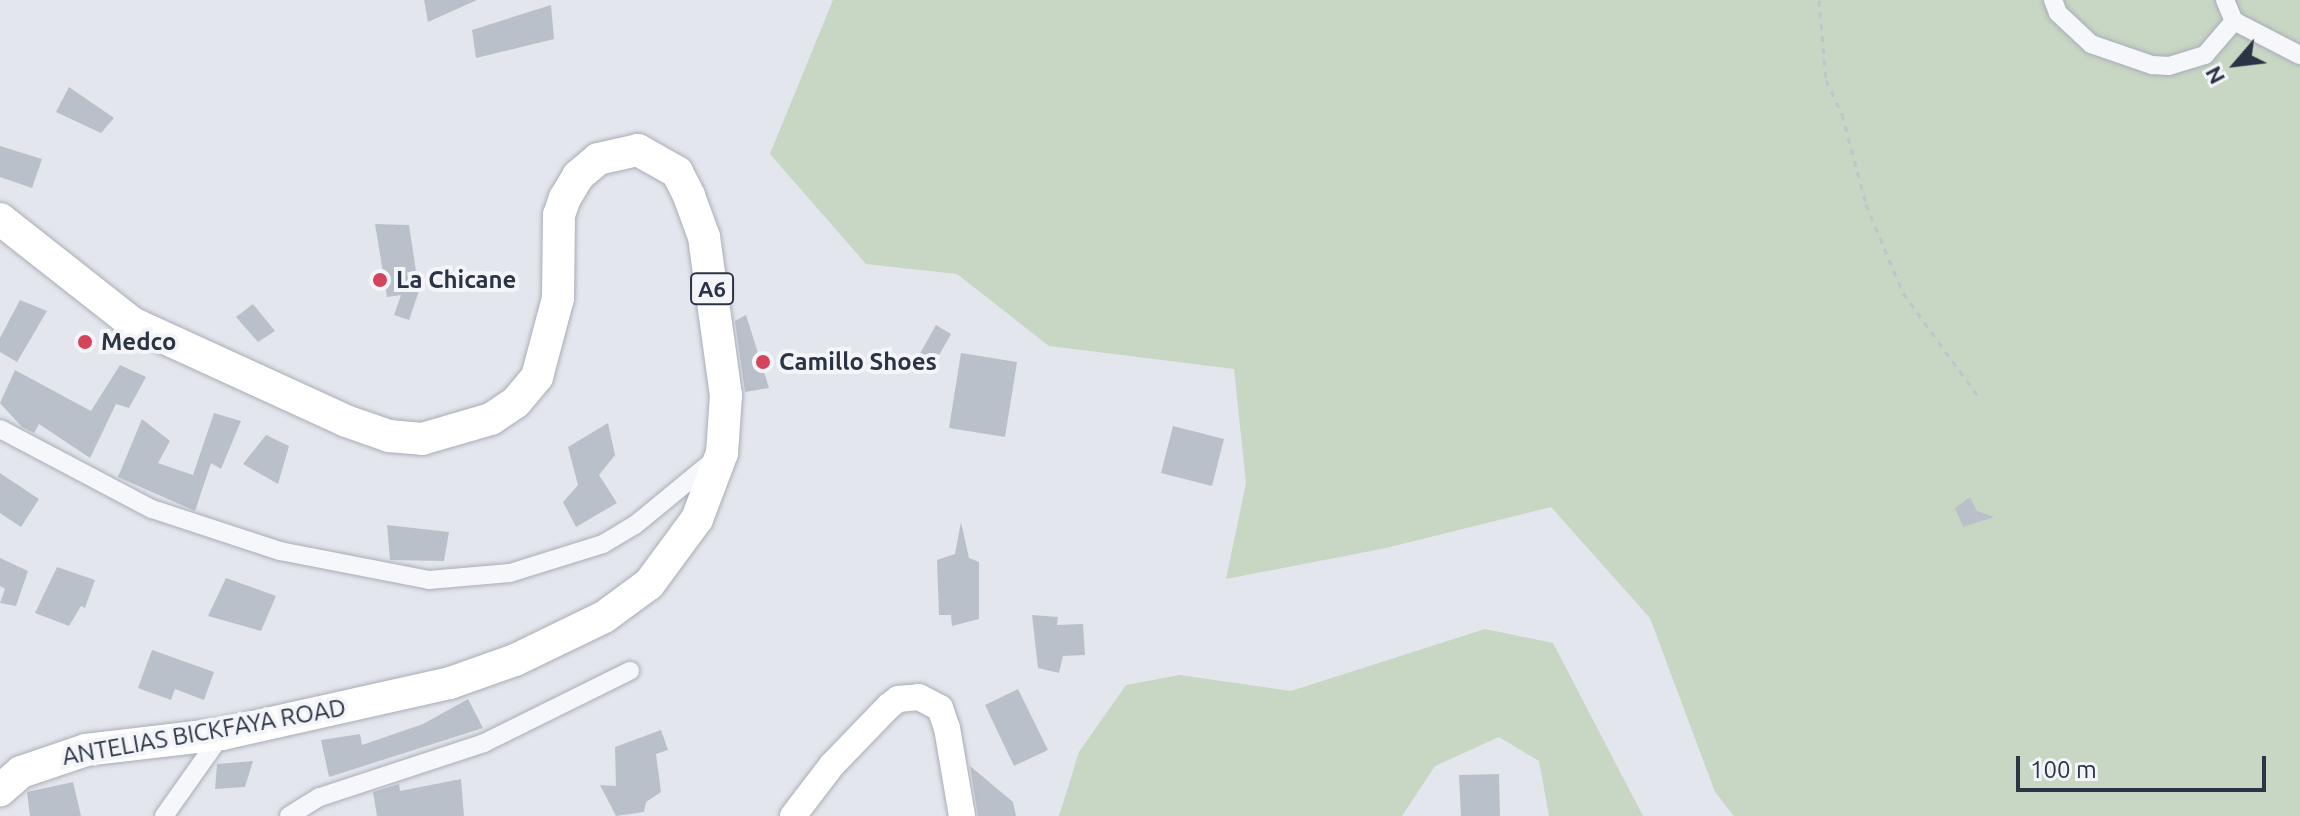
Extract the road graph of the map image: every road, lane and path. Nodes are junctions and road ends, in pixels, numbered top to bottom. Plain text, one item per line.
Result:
1 (1819, 0) edge
2 (2053, 0) edge
3 (2225, 0) edge
4 (2234, 21) junction
5 (2300, 55) edge
6 (0, 219) edge
7 (0, 241) edge
8 (40, 254) junction
9 (1980, 399) dead end
10 (0, 429) edge
11 (722, 453) junction
12 (630, 671) dead end
13 (222, 734) junction
14 (0, 790) edge
15 (164, 816) edge
16 (289, 816) edge
17 (793, 816) edge
18 (962, 816) edge

1 - 9 path
2 - 4 street
3 - 4 street
4 - 5 street
6 - 8 highway, ANTELIAS BICKFAYA ROAD / A6
7 - 8 highway, ANTELIAS BICKFAYA ROAD / A6
8 - 11 highway, ANTELIAS BICKFAYA ROAD / A6
10 - 11 street
11 - 13 highway, ANTELIAS BICKFAYA ROAD / A6
12 - 16 street
13 - 14 highway, ANTELIAS BICKFAYA ROAD / A6
13 - 15 street
17 - 18 main road

